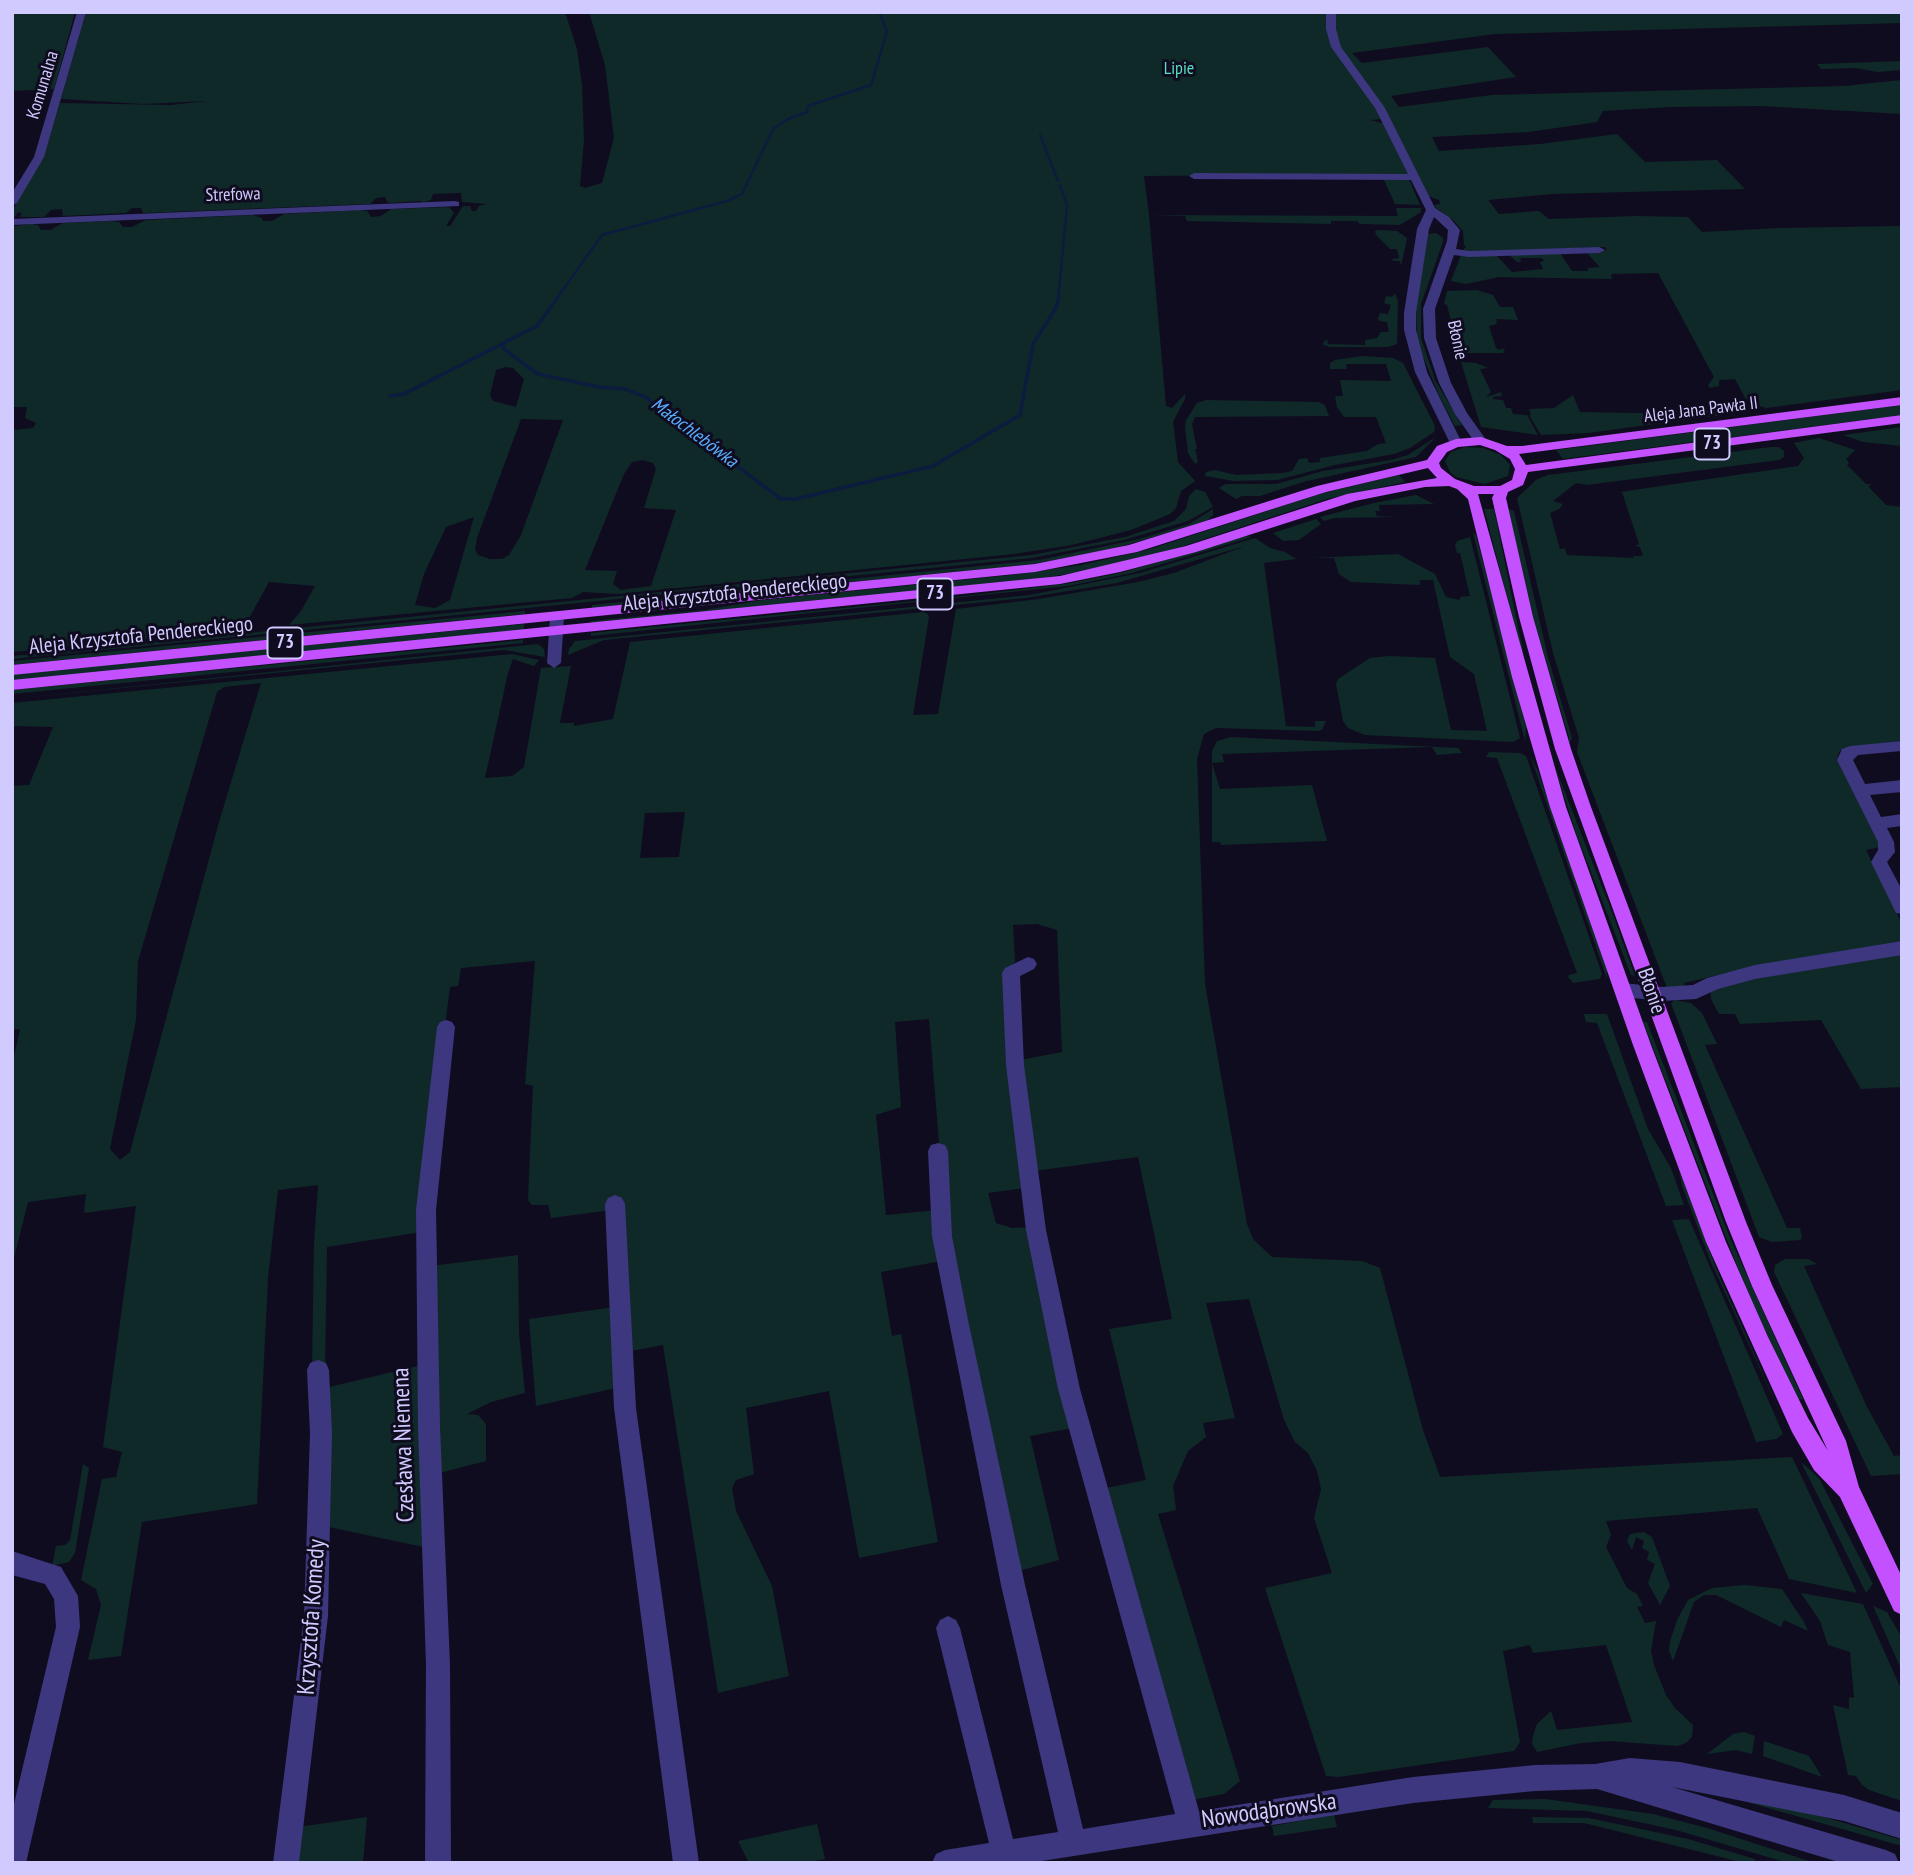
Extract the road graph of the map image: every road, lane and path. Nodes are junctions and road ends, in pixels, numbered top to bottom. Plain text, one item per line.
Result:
1 (82, 12) edge
2 (1331, 12) edge
3 (1194, 176) dead end
4 (1416, 177) junction
5 (12, 203) edge
6 (456, 204) dead end
7 (1431, 210) junction
8 (12, 222) edge
9 (1423, 229) junction
10 (1599, 250) dead end
11 (1449, 251) junction
12 (1902, 401) edge
13 (1902, 419) edge
14 (1481, 442) junction
15 (1456, 443) junction
16 (1504, 450) junction
17 (1432, 463) junction
18 (1522, 469) junction
19 (1456, 485) junction
20 (1502, 490) junction
21 (556, 624) junction
22 (554, 663) dead end
23 (12, 670) edge
24 (12, 685) edge
25 (1902, 746) edge
26 (1902, 786) edge
27 (1860, 790) junction
28 (1902, 820) edge
29 (1876, 823) junction
30 (1902, 908) edge
31 (1902, 948) edge
32 (1028, 964) dead end
33 (1623, 990) junction
34 (1650, 992) junction
35 (446, 1027) dead end
36 (938, 1152) dead end
37 (615, 1204) dead end
38 (318, 1370) dead end
39 (1848, 1489) junction
40 (12, 1563) edge
41 (1902, 1603) edge
42 (948, 1628) dead end
43 (1595, 1777) junction
44 (1190, 1823) junction
45 (1902, 1826) edge
46 (1073, 1842) junction
47 (1008, 1858) edge
48 (13, 1863) edge
49 (286, 1863) edge
50 (438, 1863) edge
51 (686, 1863) edge
52 (946, 1863) edge
53 (1886, 1863) edge

1 - 5 street, Komunalna
2 - 4 street, Błonie
3 - 4 street
4 - 7 street, Błonie
6 - 8 street, Strefowa
7 - 9 street, Błonie
7 - 11 street, Błonie
9 - 11 street
9 - 15 street, Błonie
10 - 11 street
11 - 14 street, Błonie
12 - 16 main road, Aleja Jana Pawła II / 73
13 - 18 main road, Aleja Jana Pawła II / 73
14 - 15 main road, 73
14 - 16 main road, 73
15 - 17 main road, 73
16 - 18 main road, 73
17 - 19 main road, Błonie
17 - 21 main road, Aleja Krzysztofa Pendereckiego / 73
18 - 20 main road
19 - 20 main road, 73
19 - 21 main road, Aleja Krzysztofa Pendereckiego / 73
19 - 33 main road, Błonie
20 - 34 main road, Błonie
21 - 22 street
21 - 23 main road, Aleja Krzysztofa Pendereckiego / 73
21 - 24 main road, Aleja Krzysztofa Pendereckiego / 73
25 - 27 street
26 - 27 street
27 - 29 street
28 - 29 street
29 - 30 street
31 - 34 street
32 - 44 street
33 - 34 street
33 - 39 main road, Błonie
34 - 39 main road, Błonie
35 - 50 street, Czesława Niemena
36 - 46 street
37 - 51 street
38 - 49 street, Krzysztofa Komedy
39 - 41 main road, Błonie
40 - 48 street
42 - 47 street
43 - 44 street, Nowodąbrowska
43 - 45 street, Nowodąbrowska
43 - 53 street, Nowodąbrowska
44 - 46 street, Nowodąbrowska
46 - 47 street, Nowodąbrowska
47 - 52 street, Nowodąbrowska

